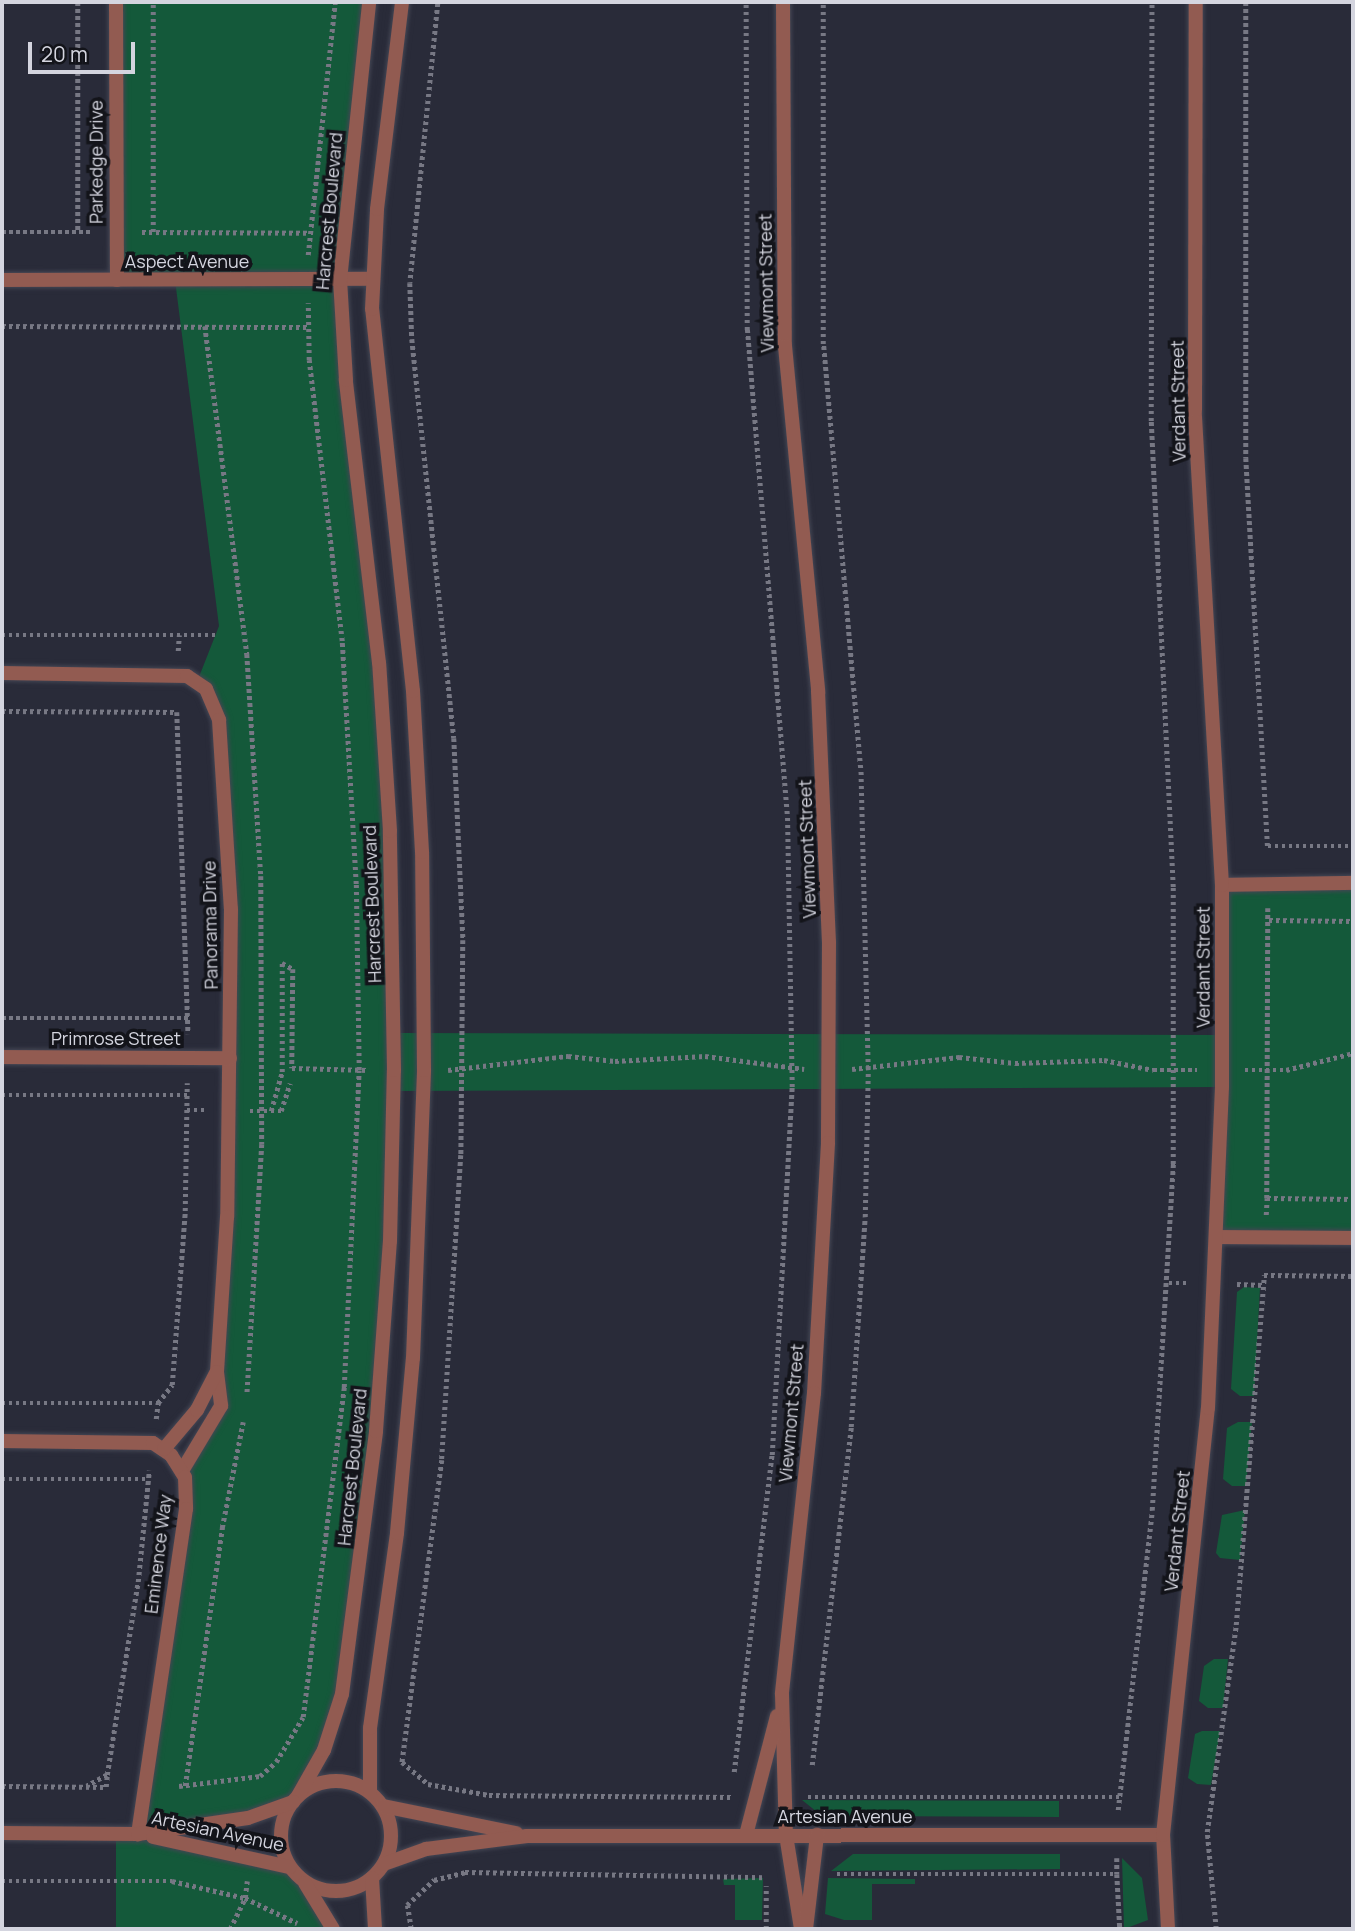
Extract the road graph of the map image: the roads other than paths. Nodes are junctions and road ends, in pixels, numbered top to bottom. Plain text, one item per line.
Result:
1 (116, 2) edge
2 (369, 2) edge
3 (402, 2) edge
4 (783, 2) edge
5 (1196, 2) edge
6 (371, 279) junction
7 (2, 280) edge
8 (117, 280) junction
9 (340, 280) junction
10 (2, 673) edge
11 (1353, 883) edge
12 (1222, 884) junction
13 (2, 1057) edge
14 (230, 1058) junction
15 (1219, 1237) junction
16 (1353, 1238) edge
17 (217, 1372) junction
18 (2, 1441) edge
19 (164, 1449) junction
20 (182, 1471) junction
21 (782, 1694) junction
22 (370, 1792) junction
23 (295, 1799) junction
24 (383, 1806) junction
25 (2, 1833) edge
26 (138, 1834) junction
27 (746, 1835) junction
28 (786, 1835) junction
29 (817, 1835) junction
30 (1163, 1835) junction
31 (527, 1836) junction
32 (384, 1864) junction
33 (290, 1867) junction
34 (372, 1878) junction
35 (303, 1881) junction
36 (333, 1929) edge
37 (375, 1929) edge
38 (804, 1929) edge
39 (1168, 1929) edge

1 - 8 street, Parkedge Drive
2 - 9 street, Harcrest Boulevard
3 - 6 street
4 - 21 street, Viewmont Street
5 - 12 street, Verdant Street
6 - 9 street, Aspect Avenue
6 - 22 street
7 - 8 street, Aspect Avenue
8 - 9 street, Aspect Avenue
9 - 23 street, Harcrest Boulevard
10 - 14 street, Panorama Drive
11 - 12 street
12 - 15 street, Verdant Street
13 - 14 street, Primrose Street
14 - 17 street, Panorama Drive
15 - 16 street
15 - 30 street, Verdant Street
17 - 19 street, Panorama Drive
17 - 20 street, Panorama Drive
18 - 19 street
19 - 20 street, Eminence Way
20 - 26 street, Eminence Way
21 - 27 street, Viewmont Street
21 - 28 street, Viewmont Street
22 - 23 street
22 - 24 street
23 - 26 street, Artesian Avenue
23 - 33 street
24 - 31 street, Artesian Avenue
24 - 32 street
25 - 26 street, Artesian Avenue
26 - 33 street, Artesian Avenue
27 - 28 street, Artesian Avenue
27 - 31 street, Artesian Avenue
28 - 29 street, Artesian Avenue
28 - 38 street, Viewmont Street
29 - 30 street, Artesian Avenue
29 - 38 street
30 - 39 street, Verdant Street
31 - 32 street, Artesian Avenue
32 - 34 street
33 - 35 street
34 - 35 street
34 - 37 street
35 - 36 street

